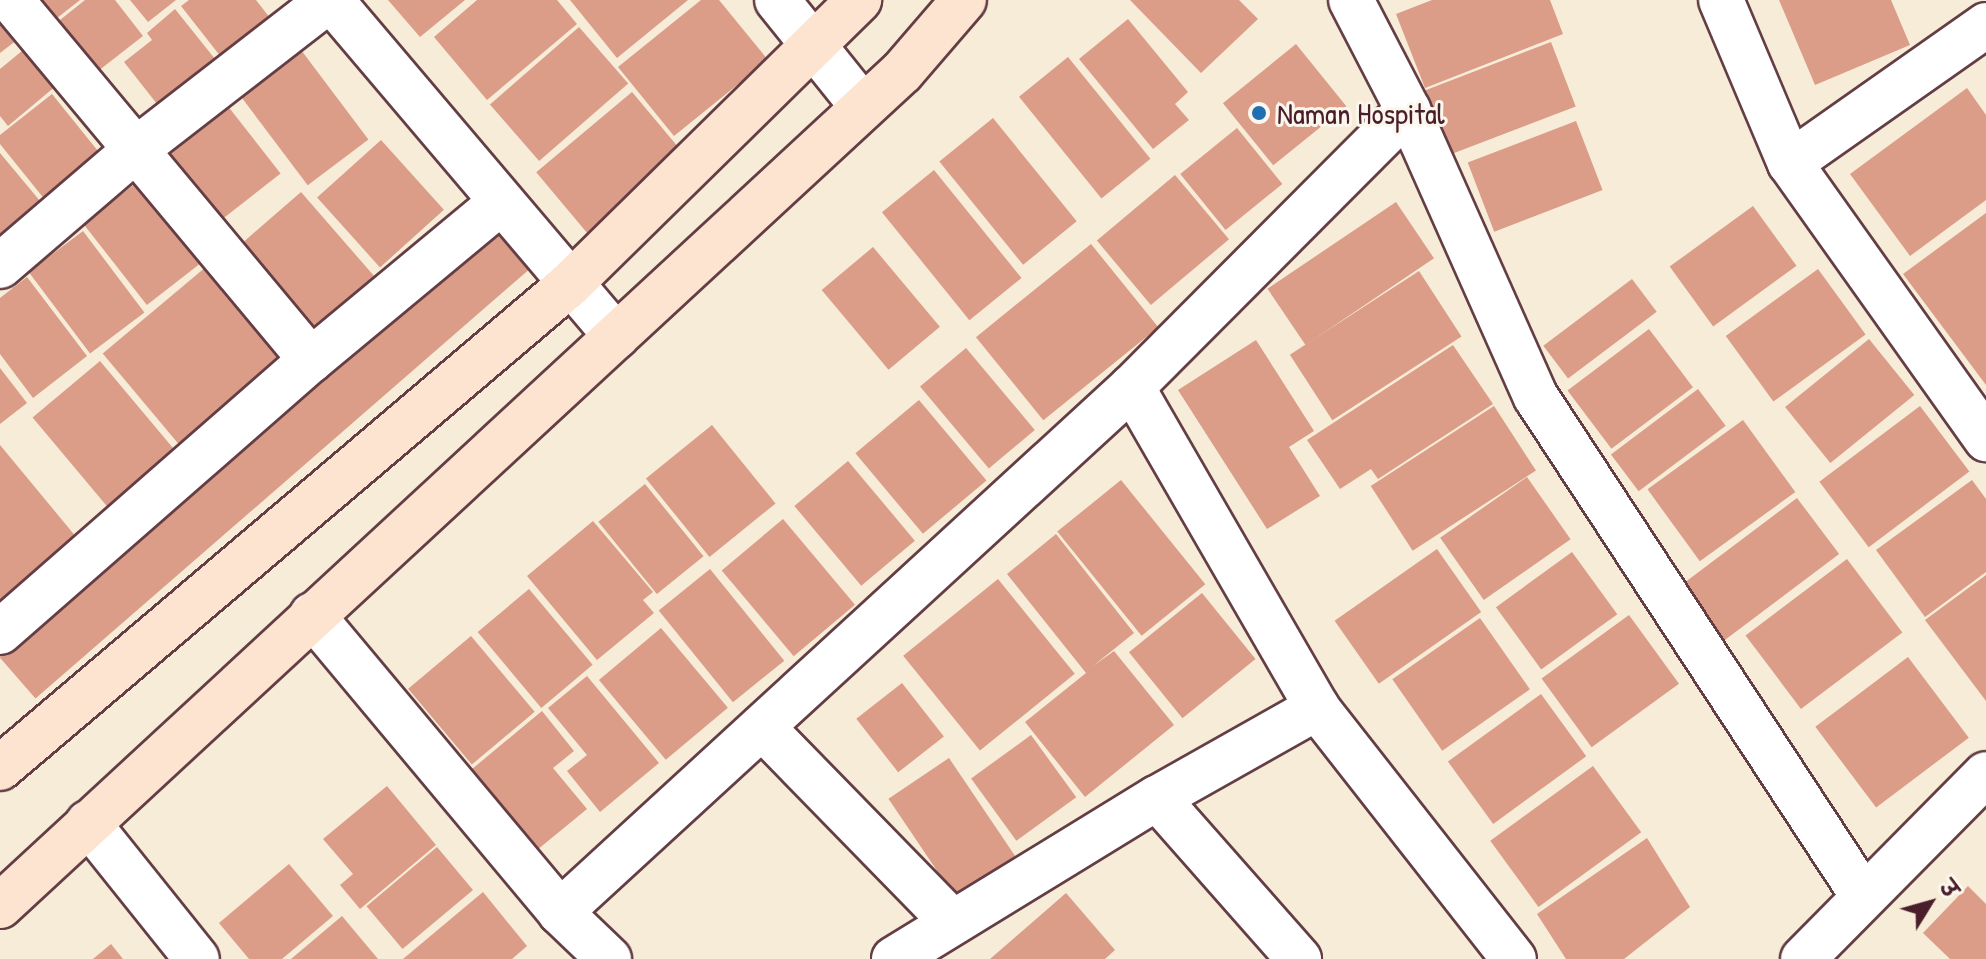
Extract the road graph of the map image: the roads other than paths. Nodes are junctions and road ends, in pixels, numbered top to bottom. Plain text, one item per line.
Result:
1 (11, 0) edge
2 (330, 0) edge
3 (777, 0) edge
4 (859, 0) edge
5 (964, 0) edge
6 (1351, 0) edge
7 (1721, 0) edge
8 (1986, 25) edge
9 (815, 48) junction
10 (863, 107) junction
11 (1408, 110) junction
12 (133, 152) junction
13 (1790, 163) junction
14 (501, 202) junction
15 (0, 266) edge
16 (569, 285) junction
17 (616, 336) junction
18 (311, 360) junction
19 (1132, 387) junction
20 (1986, 439) edge
21 (312, 615) junction
22 (0, 632) edge
23 (1317, 708) junction
24 (762, 727) junction
25 (0, 768) edge
26 (1986, 774) edge
27 (1157, 798) junction
28 (88, 823) junction
29 (1863, 896) junction
30 (0, 906) edge
31 (560, 912) junction
32 (951, 921) junction
33 (197, 959) edge
34 (609, 959) edge
35 (894, 959) edge
36 (1299, 959) edge
37 (1514, 959) edge
38 (1803, 959) edge

1 - 12 street
2 - 12 street
2 - 14 street
3 - 9 street
4 - 9 street
5 - 10 street
6 - 11 street
7 - 13 street
8 - 13 street
9 - 10 street
9 - 16 street
10 - 17 street
11 - 19 street
11 - 29 street
12 - 15 street
12 - 18 street
13 - 20 street
14 - 16 street
14 - 18 street
16 - 17 street
16 - 25 street
17 - 21 street
18 - 22 street
19 - 23 street
19 - 24 street
21 - 28 street
21 - 31 street
23 - 27 street
23 - 37 street
24 - 31 street
24 - 32 street
26 - 29 street
27 - 32 street
27 - 36 street
28 - 30 street
28 - 33 street
29 - 38 street
31 - 34 street
32 - 35 street

